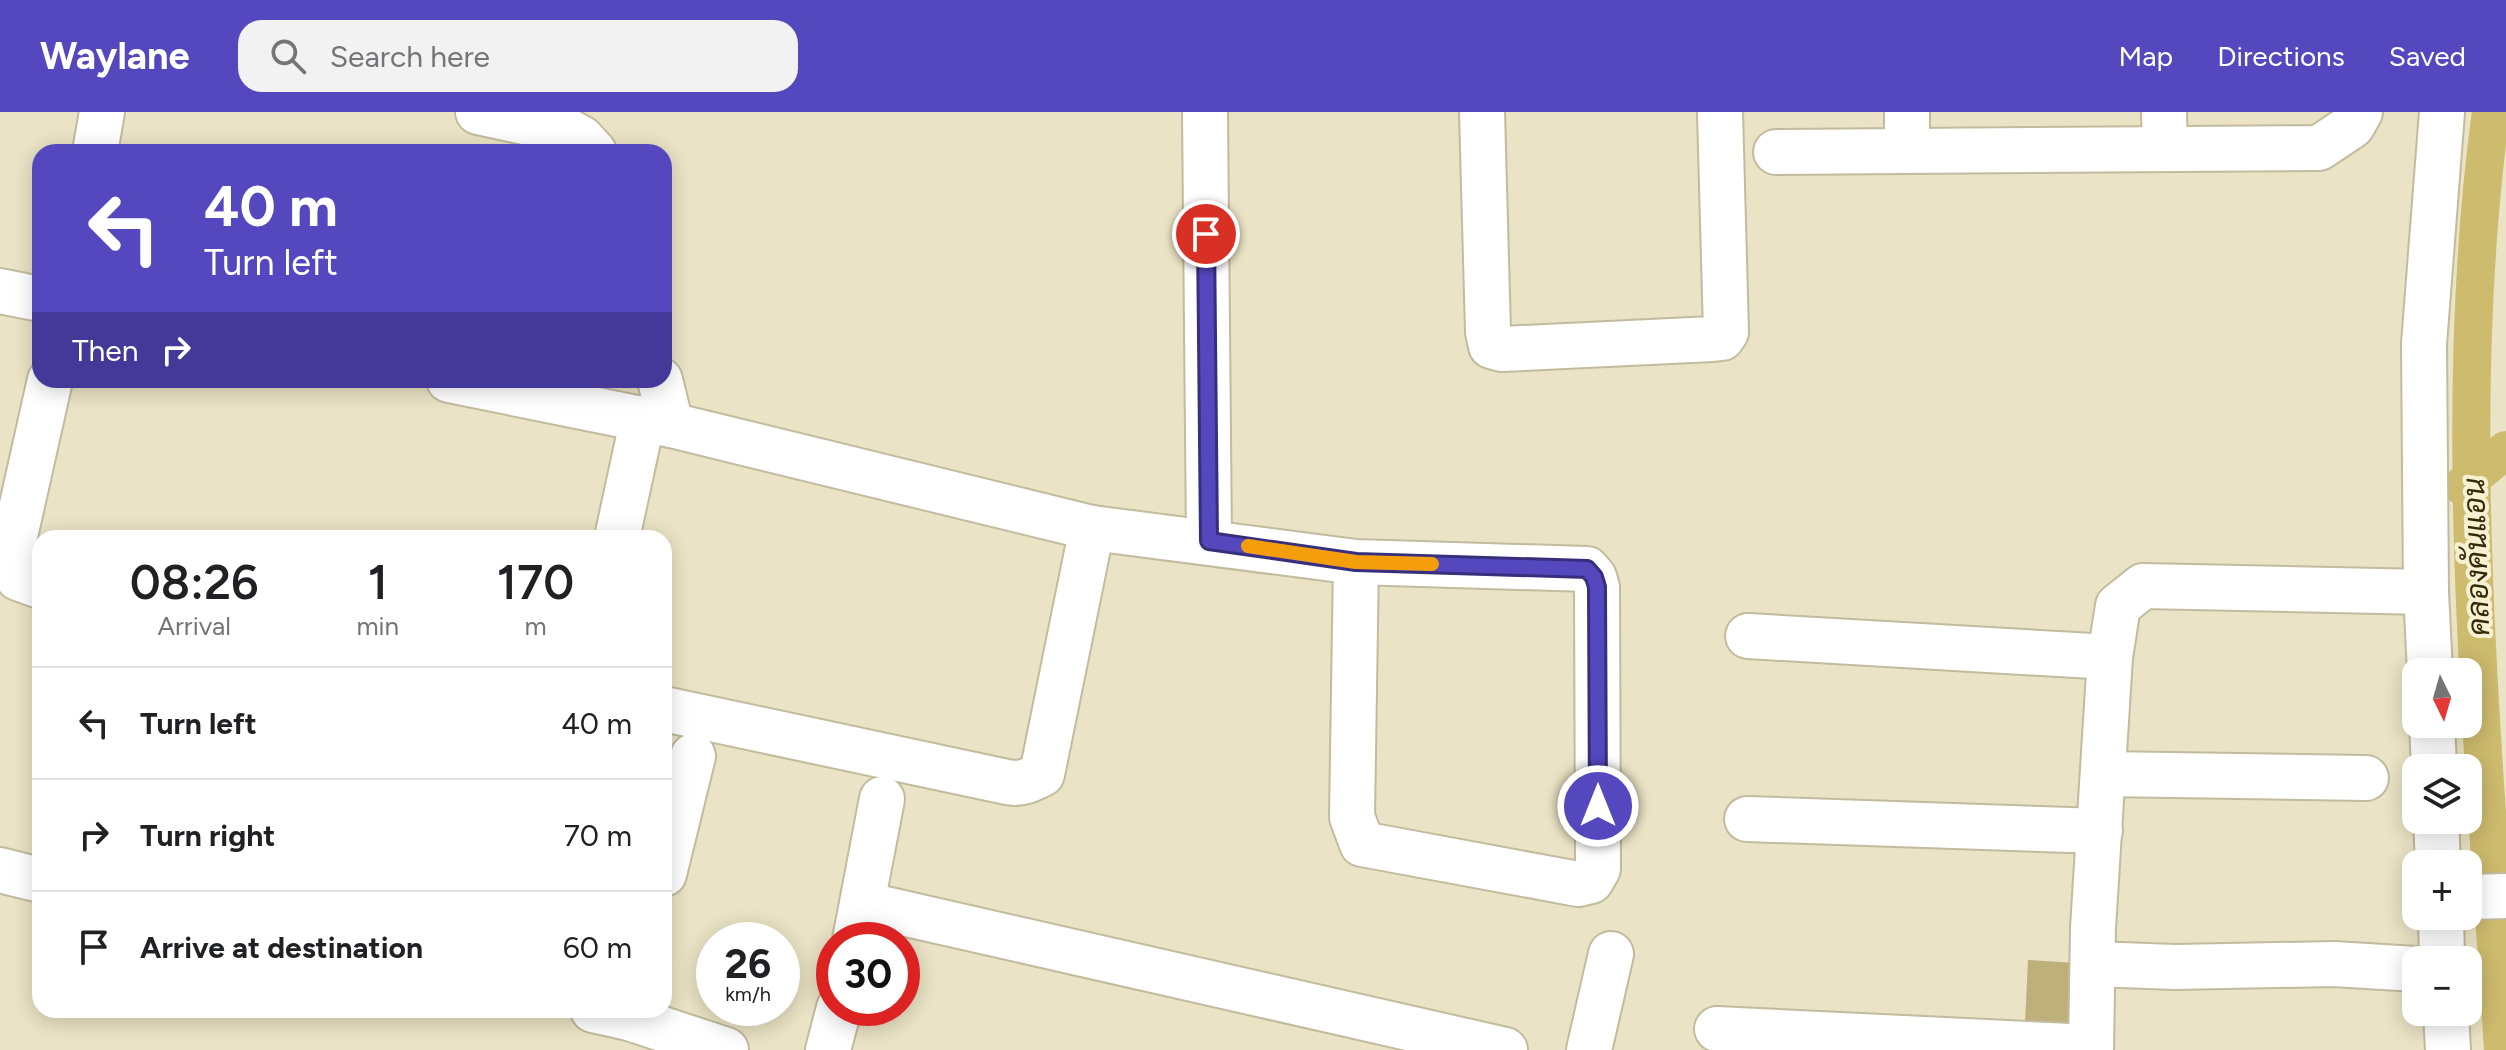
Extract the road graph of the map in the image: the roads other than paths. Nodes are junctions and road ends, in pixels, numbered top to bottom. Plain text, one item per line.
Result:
1 (102, 112) edge
2 (478, 112) edge
3 (1205, 112) edge
4 (1482, 112) edge
5 (1720, 112) edge
6 (2360, 112) edge
7 (2442, 112) edge
8 (2165, 131) edge
9 (1907, 132) edge
10 (96, 144) edge
11 (584, 144) edge
12 (1776, 152) dead end
13 (0, 291) edge
14 (32, 297) edge
15 (48, 388) edge
16 (509, 388) edge
17 (658, 408) edge
18 (1092, 528) junction
19 (620, 530) edge
20 (1209, 541) junction
21 (1356, 562) junction
22 (32, 583) edge
23 (2426, 592) junction
24 (1748, 636) dead end
25 (2110, 657) junction
26 (2429, 658) edge
27 (672, 711) edge
28 (693, 756) dead end
29 (2103, 774) junction
30 (2366, 778) dead end
31 (882, 799) dead end
32 (1747, 819) dead end
33 (2100, 831) junction
34 (672, 841) edge
35 (0, 870) edge
36 (32, 878) edge
37 (2506, 896) edge
38 (2482, 897) edge
39 (859, 922) edge
40 (920, 934) edge
41 (1611, 954) dead end
42 (2093, 964) junction
43 (2402, 968) edge
44 (633, 1018) edge
45 (834, 1026) edge
46 (2447, 1026) edge
47 (1717, 1029) dead end
48 (2091, 1048) edge
49 (726, 1050) edge
50 (828, 1050) edge
51 (1505, 1050) edge
52 (1589, 1050) edge
53 (2448, 1050) edge

1 - 10 street
2 - 11 street
3 - 20 street
4 - 5 street
6 - 8 street
7 - 23 street
8 - 9 street
9 - 12 street
13 - 14 street
15 - 22 street
16 - 17 street
17 - 18 street
17 - 19 street
18 - 20 street
18 - 27 street
20 - 21 street
21 - 21 street
23 - 25 street
23 - 26 street
24 - 25 street
25 - 29 street
28 - 34 street
29 - 30 street
29 - 33 street
31 - 39 street
32 - 33 street
33 - 42 street
35 - 36 street
37 - 38 street
40 - 51 street
41 - 52 street
42 - 43 street
42 - 48 street
44 - 49 street
45 - 50 street
46 - 53 street
47 - 48 street

